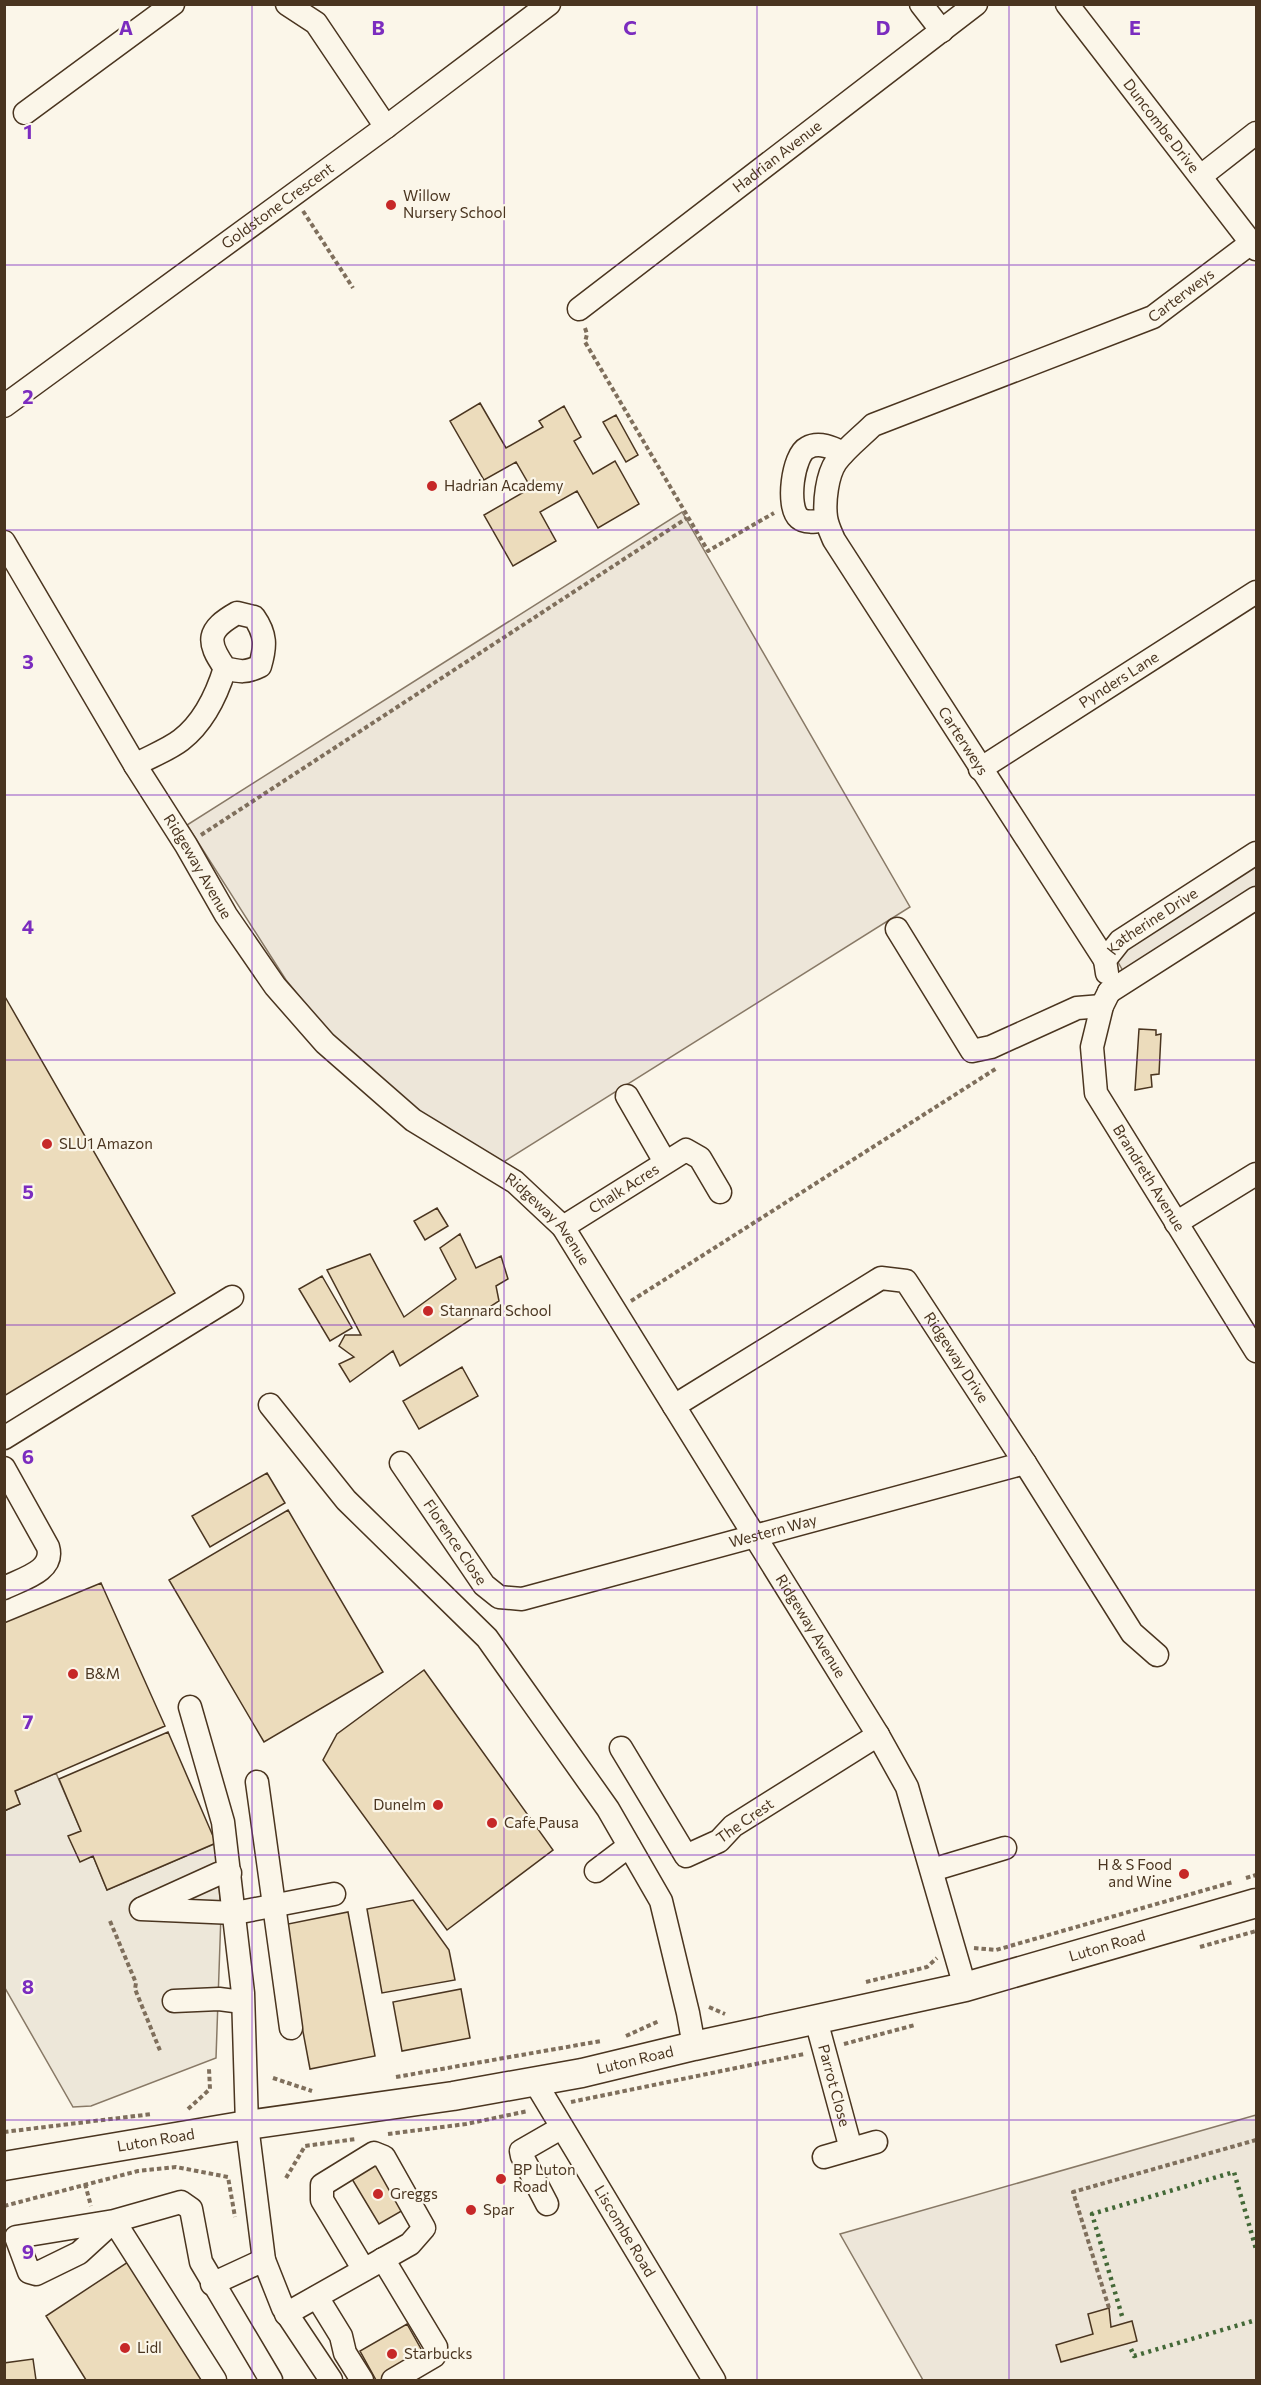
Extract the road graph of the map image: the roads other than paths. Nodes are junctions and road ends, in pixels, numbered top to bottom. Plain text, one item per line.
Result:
1 (173, 4) edge
2 (286, 4) edge
3 (549, 4) edge
4 (921, 4) edge
5 (976, 4) edge
6 (1067, 4) edge
7 (942, 31) junction
8 (25, 113) dead end
9 (386, 127) junction
10 (1257, 133) edge
11 (1201, 176) junction
12 (1254, 246) edge
13 (579, 309) road end
14 (4, 406) edge
15 (843, 453) junction
16 (826, 520) junction
17 (4, 542) edge
18 (1257, 592) edge
19 (225, 668) dead end
20 (135, 765) junction
21 (980, 769) junction
22 (1257, 853) edge
23 (1257, 898) edge
24 (897, 929) dead end
25 (1105, 960) junction
26 (1105, 999) junction
27 (627, 1096) dead end
28 (665, 1162) junction
29 (1257, 1174) edge
30 (720, 1192) dead end
31 (1176, 1223) junction
32 (563, 1227) junction
33 (232, 1297) dead end
34 (1257, 1351) edge
35 (270, 1405) dead end
36 (674, 1406) junction
37 (4, 1438) edge
38 (401, 1463) dead end
39 (1025, 1463) junction
40 (4, 1468) edge
41 (756, 1537) junction
42 (4, 1588) edge
43 (522, 1599) joint
44 (1157, 1655) dead end
45 (190, 1707) dead end
46 (878, 1735) junction
47 (621, 1748) dead end
48 (257, 1782) dead end
49 (629, 1846) junction
50 (1005, 1848) dead end
51 (932, 1870) junction
52 (596, 1871) dead end
53 (230, 1874) junction
54 (1251, 1891) edge
55 (334, 1894) dead end
56 (273, 1906) junction
57 (235, 1913) junction
58 (965, 1987) junction
59 (174, 2001) dead end
60 (242, 2002) junction
61 (816, 2020) junction
62 (291, 2028) dead end
63 (694, 2046) junction
64 (535, 2082) junction
65 (246, 2125) junction
66 (561, 2128) junction
67 (876, 2142) dead end
68 (851, 2149) junction
69 (824, 2157) dead end
70 (4, 2166) edge
71 (547, 2204) dead end
72 (264, 2260) junction
73 (373, 2265) junction
74 (212, 2284) junction
75 (317, 2297) junction
76 (286, 2314) junction
77 (215, 2380) edge
78 (271, 2380) edge
79 (331, 2380) edge
80 (362, 2380) edge
81 (393, 2380) edge
82 (714, 2380) edge

1 - 8 street
2 - 9 street
3 - 9 street, Goldstone Crescent
4 - 7 street
5 - 7 street, Hadrian Avenue
6 - 11 street, Duncombe Drive
7 - 13 street, Hadrian Avenue
9 - 14 street, Goldstone Crescent
10 - 11 street
11 - 12 street, Duncombe Drive
12 - 15 street, Carterweys
15 - 16 street, Carterweys
15 - 16 street
16 - 21 street, Carterweys
17 - 20 street, Ridgeway Avenue
18 - 21 street, Pynders Lane
19 - 20 street
20 - 32 street, Ridgeway Avenue
21 - 25 street, Carterweys
22 - 25 street, Katherine Drive
23 - 26 street, Katherine Drive
24 - 26 street
25 - 26 street, Katherine Drive
26 - 31 street, Brandreth Avenue
27 - 28 street
28 - 30 street, Chalk Acres
28 - 32 street, Chalk Acres
29 - 31 street
31 - 34 street, Brandreth Avenue
32 - 36 street, Ridgeway Avenue
33 - 37 street
35 - 49 street
36 - 39 street, Ridgeway Drive
36 - 41 street, Ridgeway Avenue
38 - 43 street, Florence Close
39 - 41 street, Western Way
39 - 44 street, Ridgeway Drive
40 - 42 street
41 - 43 street, Western Way
41 - 46 street, Ridgeway Avenue
45 - 53 street
46 - 47 street, The Crest
46 - 51 street, Ridgeway Avenue
48 - 56 street
49 - 52 street
49 - 63 street
50 - 51 street
51 - 58 street, Ridgeway Avenue
53 - 57 street
53 - 57 street
54 - 58 main road, Luton Road
55 - 56 street
56 - 57 street
56 - 62 street
57 - 60 street
58 - 61 main road, Luton Road
59 - 60 street
60 - 65 street
61 - 63 main road, Luton Road
61 - 68 street, Parrot Close
63 - 64 main road, Luton Road
64 - 65 main road, Luton Road
64 - 66 street, Liscombe Road
65 - 70 main road, Luton Road
65 - 72 street
66 - 71 street
66 - 82 street, Liscombe Road
67 - 68 street
68 - 69 street
72 - 74 street
72 - 76 street
73 - 73 street
73 - 75 street
73 - 81 street
74 - 77 street
74 - 78 street
75 - 76 street
75 - 80 street
76 - 79 street

